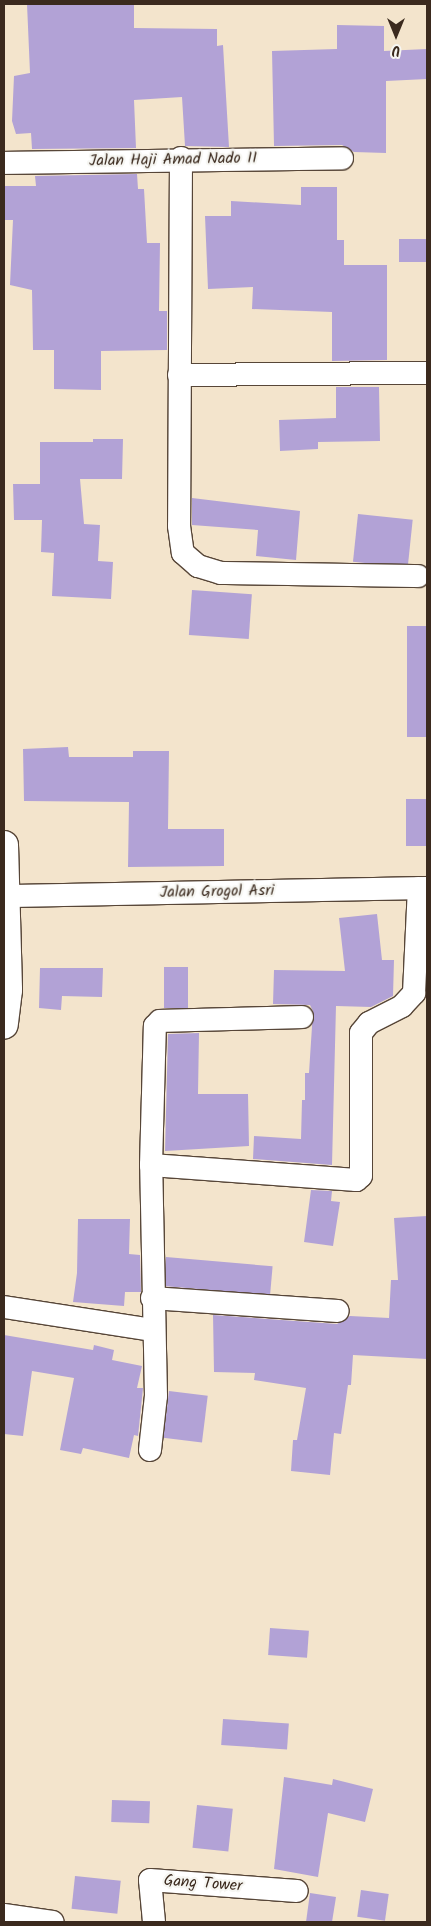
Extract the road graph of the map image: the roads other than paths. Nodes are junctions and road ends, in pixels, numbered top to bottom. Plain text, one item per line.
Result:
1 (181, 158) junction
2 (342, 158) dead end
3 (4, 163) edge
4 (427, 373) edge
5 (178, 374) junction
6 (418, 576) dead end
7 (4, 845) edge
8 (423, 888) edge
9 (7, 896) junction
10 (302, 1017) dead end
11 (4, 1024) edge
12 (151, 1165) junction
13 (152, 1298) junction
14 (4, 1307) edge
15 (338, 1311) dead end
16 (153, 1330) junction
17 (150, 1450) dead end
18 (297, 1891) dead end
19 (4, 1915) edge
20 (53, 1922) edge
21 (154, 1922) edge

1 - 2 street, Jalan Haji Amad Nado II
1 - 3 street, Jalan Haji Amad Nado II
1 - 5 street
4 - 5 street
5 - 6 street
7 - 9 street
8 - 9 street, Jalan Grogol Asri
8 - 12 street
9 - 11 street
10 - 12 street
12 - 13 street
13 - 15 street
13 - 16 street
14 - 16 street
16 - 17 street
18 - 21 street, Gang Tower
19 - 20 street

